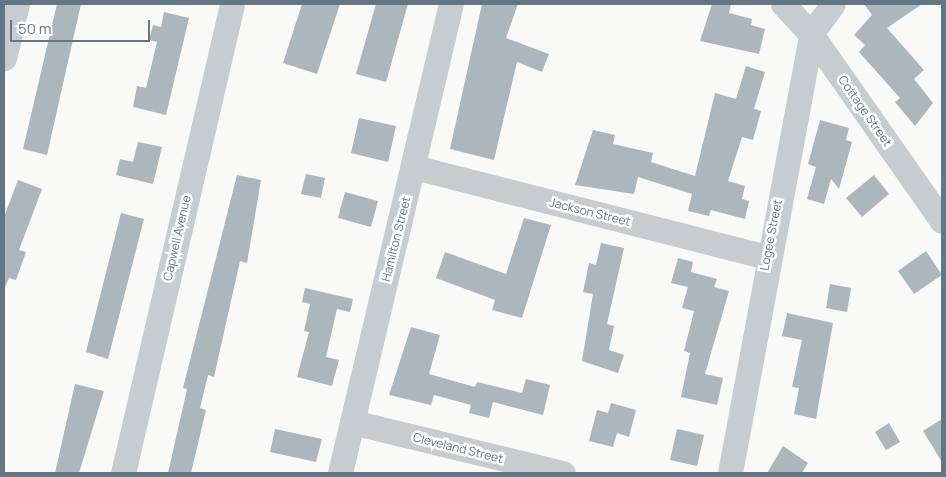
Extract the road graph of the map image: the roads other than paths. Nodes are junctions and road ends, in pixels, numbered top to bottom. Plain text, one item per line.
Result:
1 (16, 4) edge
2 (232, 4) edge
3 (451, 4) edge
4 (783, 4) edge
5 (833, 4) edge
6 (811, 34) junction
7 (4, 58) edge
8 (414, 168) junction
9 (942, 221) edge
10 (766, 257) junction
11 (352, 422) junction
12 (123, 473) edge
13 (340, 473) edge
14 (563, 473) edge
15 (730, 473) edge

1 - 7 street
2 - 12 street, Capwell Avenue
3 - 8 street, Hamilton Street
4 - 6 street, Cottage Street
5 - 6 street, Logee Street
6 - 9 street, Cottage Street
6 - 10 street, Logee Street
8 - 10 street, Jackson Street
8 - 11 street, Hamilton Street
10 - 15 street, Logee Street
11 - 13 street, Hamilton Street
11 - 14 street, Cleveland Street

